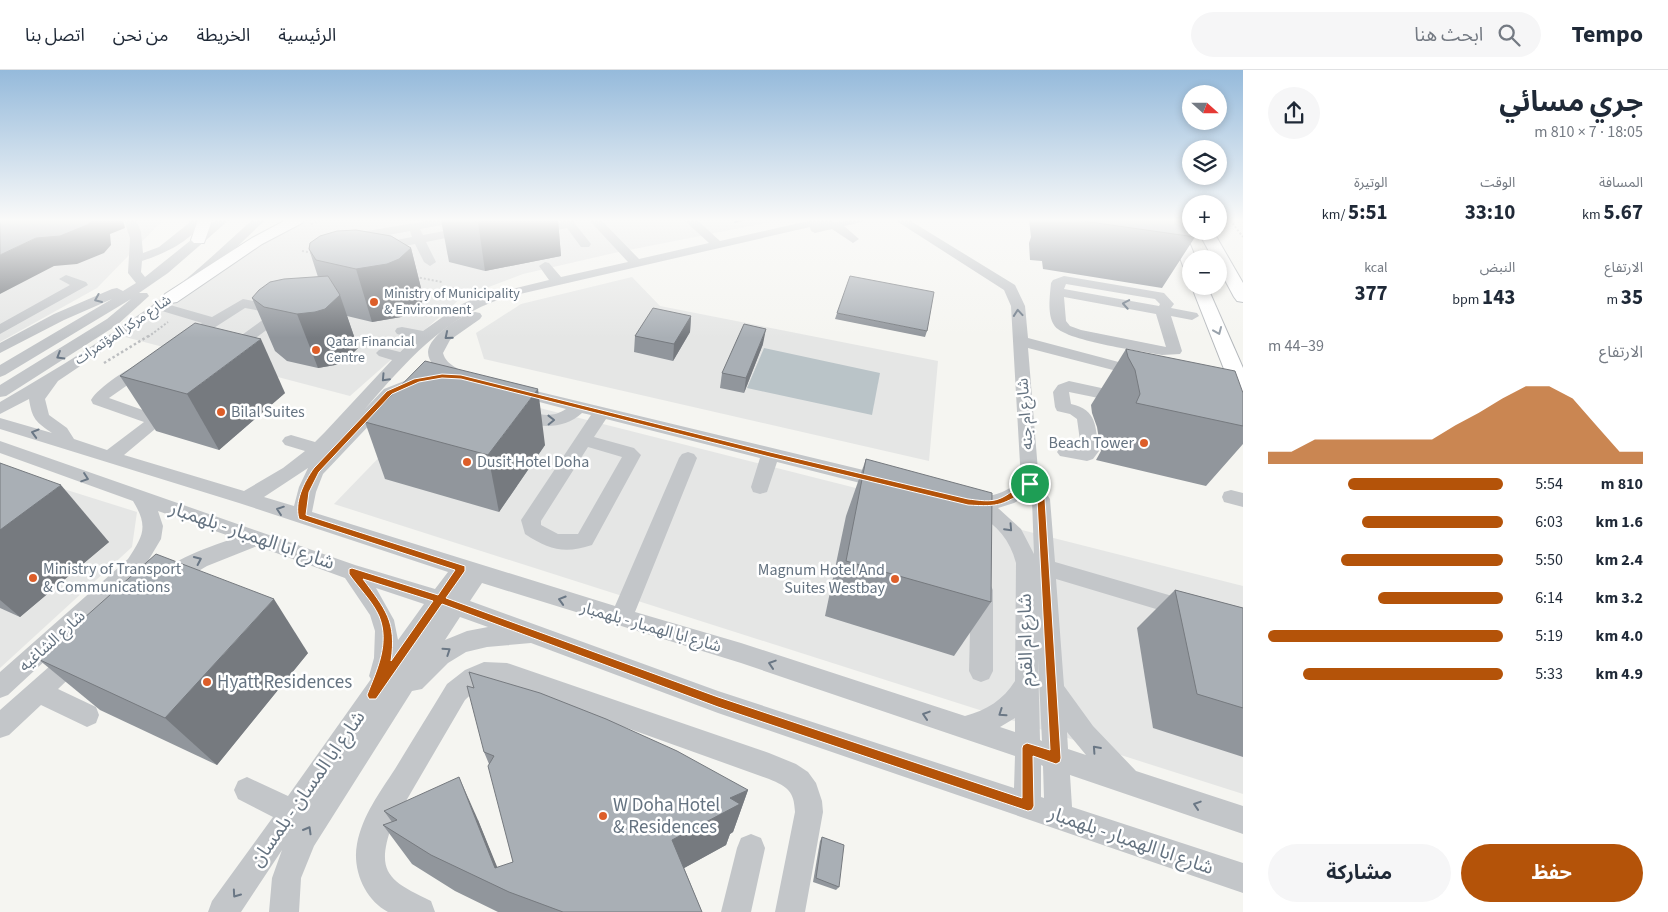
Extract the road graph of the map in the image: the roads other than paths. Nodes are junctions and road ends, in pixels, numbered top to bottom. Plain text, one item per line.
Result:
1 (134, 259) edge
2 (149, 259) edge
3 (176, 259) edge
4 (216, 259) edge
5 (229, 259) edge
6 (633, 259) edge
7 (657, 259) edge
8 (967, 259) edge
9 (1221, 259) edge
10 (1234, 259) edge
11 (637, 264) junction
12 (545, 266) dead end
13 (133, 270) junction
14 (163, 270) junction
15 (587, 274) junction
16 (1243, 274) edge
17 (66, 279) dead end
18 (557, 281) junction
19 (451, 293) dead end
20 (1203, 295) edge
21 (1243, 297) edge
22 (484, 300) junction
23 (165, 302) junction
24 (1162, 311) junction
25 (1192, 316) dead end
26 (214, 322) junction
27 (0, 330) edge
28 (397, 335) dead end
29 (422, 341) junction
30 (1020, 341) junction
31 (0, 349) edge
32 (197, 351) edge
33 (384, 353) dead end
34 (404, 358) junction
35 (238, 362) edge
36 (72, 365) junction
37 (158, 365) edge
38 (0, 372) edge
39 (1157, 376) edge
40 (461, 377) junction
41 (479, 382) edge
42 (497, 386) edge
43 (0, 392) edge
44 (1243, 392) edge
45 (186, 397) edge
46 (146, 400) edge
47 (1142, 402) edge
48 (578, 407) junction
49 (0, 409) edge
50 (499, 410) edge
51 (130, 411) junction
52 (601, 412) junction
53 (156, 420) junction
54 (0, 423) edge
55 (583, 440) junction
56 (291, 442) dead end
57 (70, 444) junction
58 (0, 447) edge
59 (318, 449) junction
60 (1066, 452) dead end
61 (770, 455) junction
62 (111, 456) junction
63 (688, 458) dead end
64 (0, 461) edge
65 (39, 462) junction
66 (1030, 484) junction
67 (897, 485) edge
68 (760, 487) dead end
69 (140, 496) junction
70 (246, 498) junction
71 (959, 500) joint
72 (302, 517) junction
73 (260, 538) junction
74 (1046, 568) junction
75 (469, 571) junction
76 (352, 572) junction
77 (982, 575) edge
78 (150, 594) edge
79 (447, 603) junction
80 (1205, 614) edge
81 (620, 618) junction
82 (535, 634) junction
83 (90, 646) edge
84 (981, 671) dead end
85 (3, 680) edge
86 (1027, 683) junction
87 (1051, 688) junction
88 (38, 691) junction
89 (380, 702) junction
90 (87, 715) edge
91 (0, 726) edge
92 (965, 728) junction
93 (1027, 748) junction
94 (1056, 758) junction
95 (1130, 783) junction
96 (247, 790) dead end
97 (1028, 806) junction
98 (292, 812) junction
99 (1060, 817) junction
100 (1243, 820) edge
101 (751, 848) dead end
102 (1243, 878) edge
103 (223, 912) edge
104 (284, 912) edge
105 (420, 912) edge
106 (736, 912) edge
107 (790, 912) edge

1 - 13 street
2 - 13 street
3 - 14 street, شارع مركز المؤتمرات
4 - 23 street, شارع مركز المؤتمرات
5 - 23 main road
6 - 11 street
7 - 11 street
30 -> 8 street, شارع ام جنه
9 - 21 main road
10 - 16 main road
11 - 15 street
12 - 18 street
13 - 14 street, شارع مركز المؤتمرات
13 -> 31 street
13 - 38 street, شارع مركز المؤتمرات
14 -> 43 street
15 - 18 street
15 -> 40 street
17 - 27 street
18 - 22 street
19 - 22 street
20 -> 44 main road
22 - 29 street
23 - 26 street
23 - 36 street, شارع مركز المؤتمرات
24 -> 24 street
24 - 25 street
26 - 32 street
26 - 35 street
28 - 29 street
29 - 34 street
30 - 39 street
30 - 66 street, شارع ام جنه
33 - 34 street
34 -> 59 street
36 - 49 street, شارع مركز المؤتمرات
36 - 57 street
37 - 51 street
40 - 41 street
40 - 72 street
42 - 48 street
45 - 53 street
46 - 51 street
47 - 60 street
50 -> 48 street
48 - 52 street
51 - 53 street
52 - 55 street
52 - 61 street
53 - 62 street
57 -> 54 street, شارع ابا الهمبار - بلهمبار
55 - 55 street
56 - 59 street
57 - 62 street, شارع ابا الهمبار - بلهمبار
58 - 65 street, شارع ابا الهمبار - بلهمبار
59 - 70 street
61 - 67 street
61 - 68 street
62 - 70 street, شارع ابا الهمبار - بلهمبار
63 - 81 street
64 - 65 street
65 -> 69 street, شارع ابا الهمبار - بلهمبار
66 - 71 street, شارع ام القرم
66 - 74 street, شارع ام جنه
69 - 73 street, شارع ابا الهمبار - بلهمبار
69 - 85 street, شارع الشاغيه
72 -> 70 street, شارع ابا الهمبار - بلهمبار
71 -> 86 street, شارع ام القرم
72 - 75 street, شارع ابا الهمبار - بلهمبار
73 - 76 street, شارع ابا الهمبار - بلهمبار
78 -> 73 street
74 - 80 street
74 - 87 street, شارع ام جنه
75 - 79 street, شارع ابا المسان - بلمسان
81 -> 75 street, شارع ابا الهمبار - بلهمبار
76 - 79 street, شارع ابا الهمبار - بلهمبار
76 - 89 street
77 - 84 street
79 - 82 street, شارع ابا الهمبار - بلهمبار
79 - 89 street, شارع ابا المسان - بلمسان
92 -> 81 street, شارع ابا الهمبار - بلهمبار
89 -> 82 street
82 - 97 street, شارع ابا الهمبار - بلهمبار
83 - 88 street, شارع الشاغيه
86 -> 92 street
86 - 93 street, شارع ام القرم
87 - 94 street, شارع ام جنه
95 -> 87 street
88 - 90 street
88 - 91 street, شارع الشاغيه
89 - 98 street, شارع ابا المسان - بلمسان
104 -> 89 street, شارع ابا المسان - بلمسان
92 - 93 street, شارع ابا الهمبار - بلهمبار
93 - 94 street, شارع ابا الهمبار - بلهمبار
93 - 97 street, شارع ام القرم
94 - 95 street, شارع ابا الهمبار - بلهمبار
94 - 99 street, شارع ام جنه
100 -> 95 street, شارع ابا الهمبار - بلهمبار
96 - 98 street
97 - 99 street, شارع ابا الهمبار - بلهمبار
98 -> 103 street, شارع ابا المسان - بلمسان
99 - 102 street, شارع ابا الهمبار - بلهمبار
101 - 106 street
105 - 107 street

